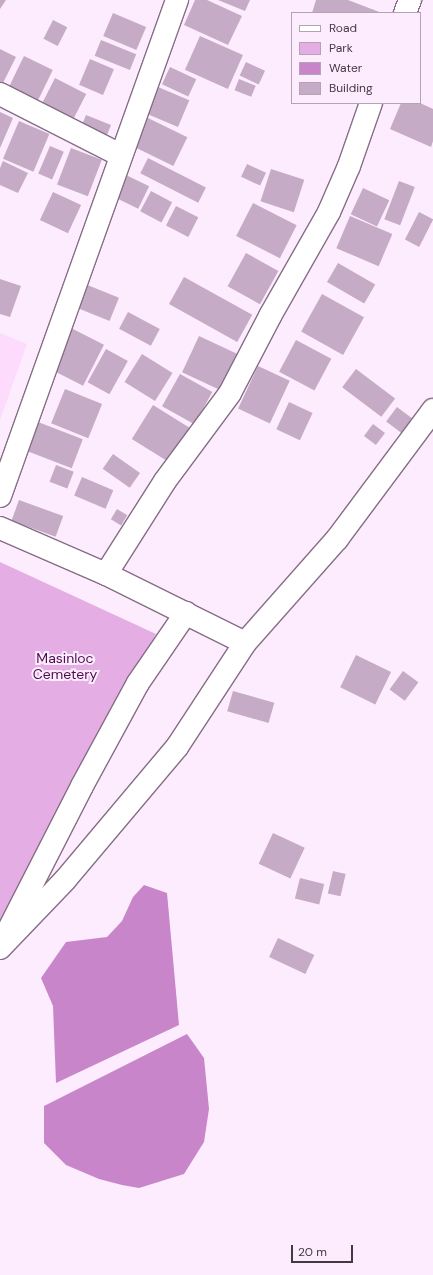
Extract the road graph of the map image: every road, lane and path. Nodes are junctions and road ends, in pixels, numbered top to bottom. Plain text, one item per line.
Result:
1 (177, 0) edge
2 (410, 0) edge
3 (405, 12) edge
4 (0, 94) edge
5 (371, 104) edge
6 (120, 155) junction
7 (433, 410) edge
8 (0, 496) edge
9 (0, 528) edge
10 (106, 574) junction
11 (186, 613) junction
12 (245, 643) junction
13 (0, 948) edge

1 - 6 street
2 - 3 street
4 - 6 street
5 - 10 street
6 - 8 street
7 - 12 street
9 - 10 street
10 - 11 street
11 - 12 street
11 - 13 street
12 - 13 street

